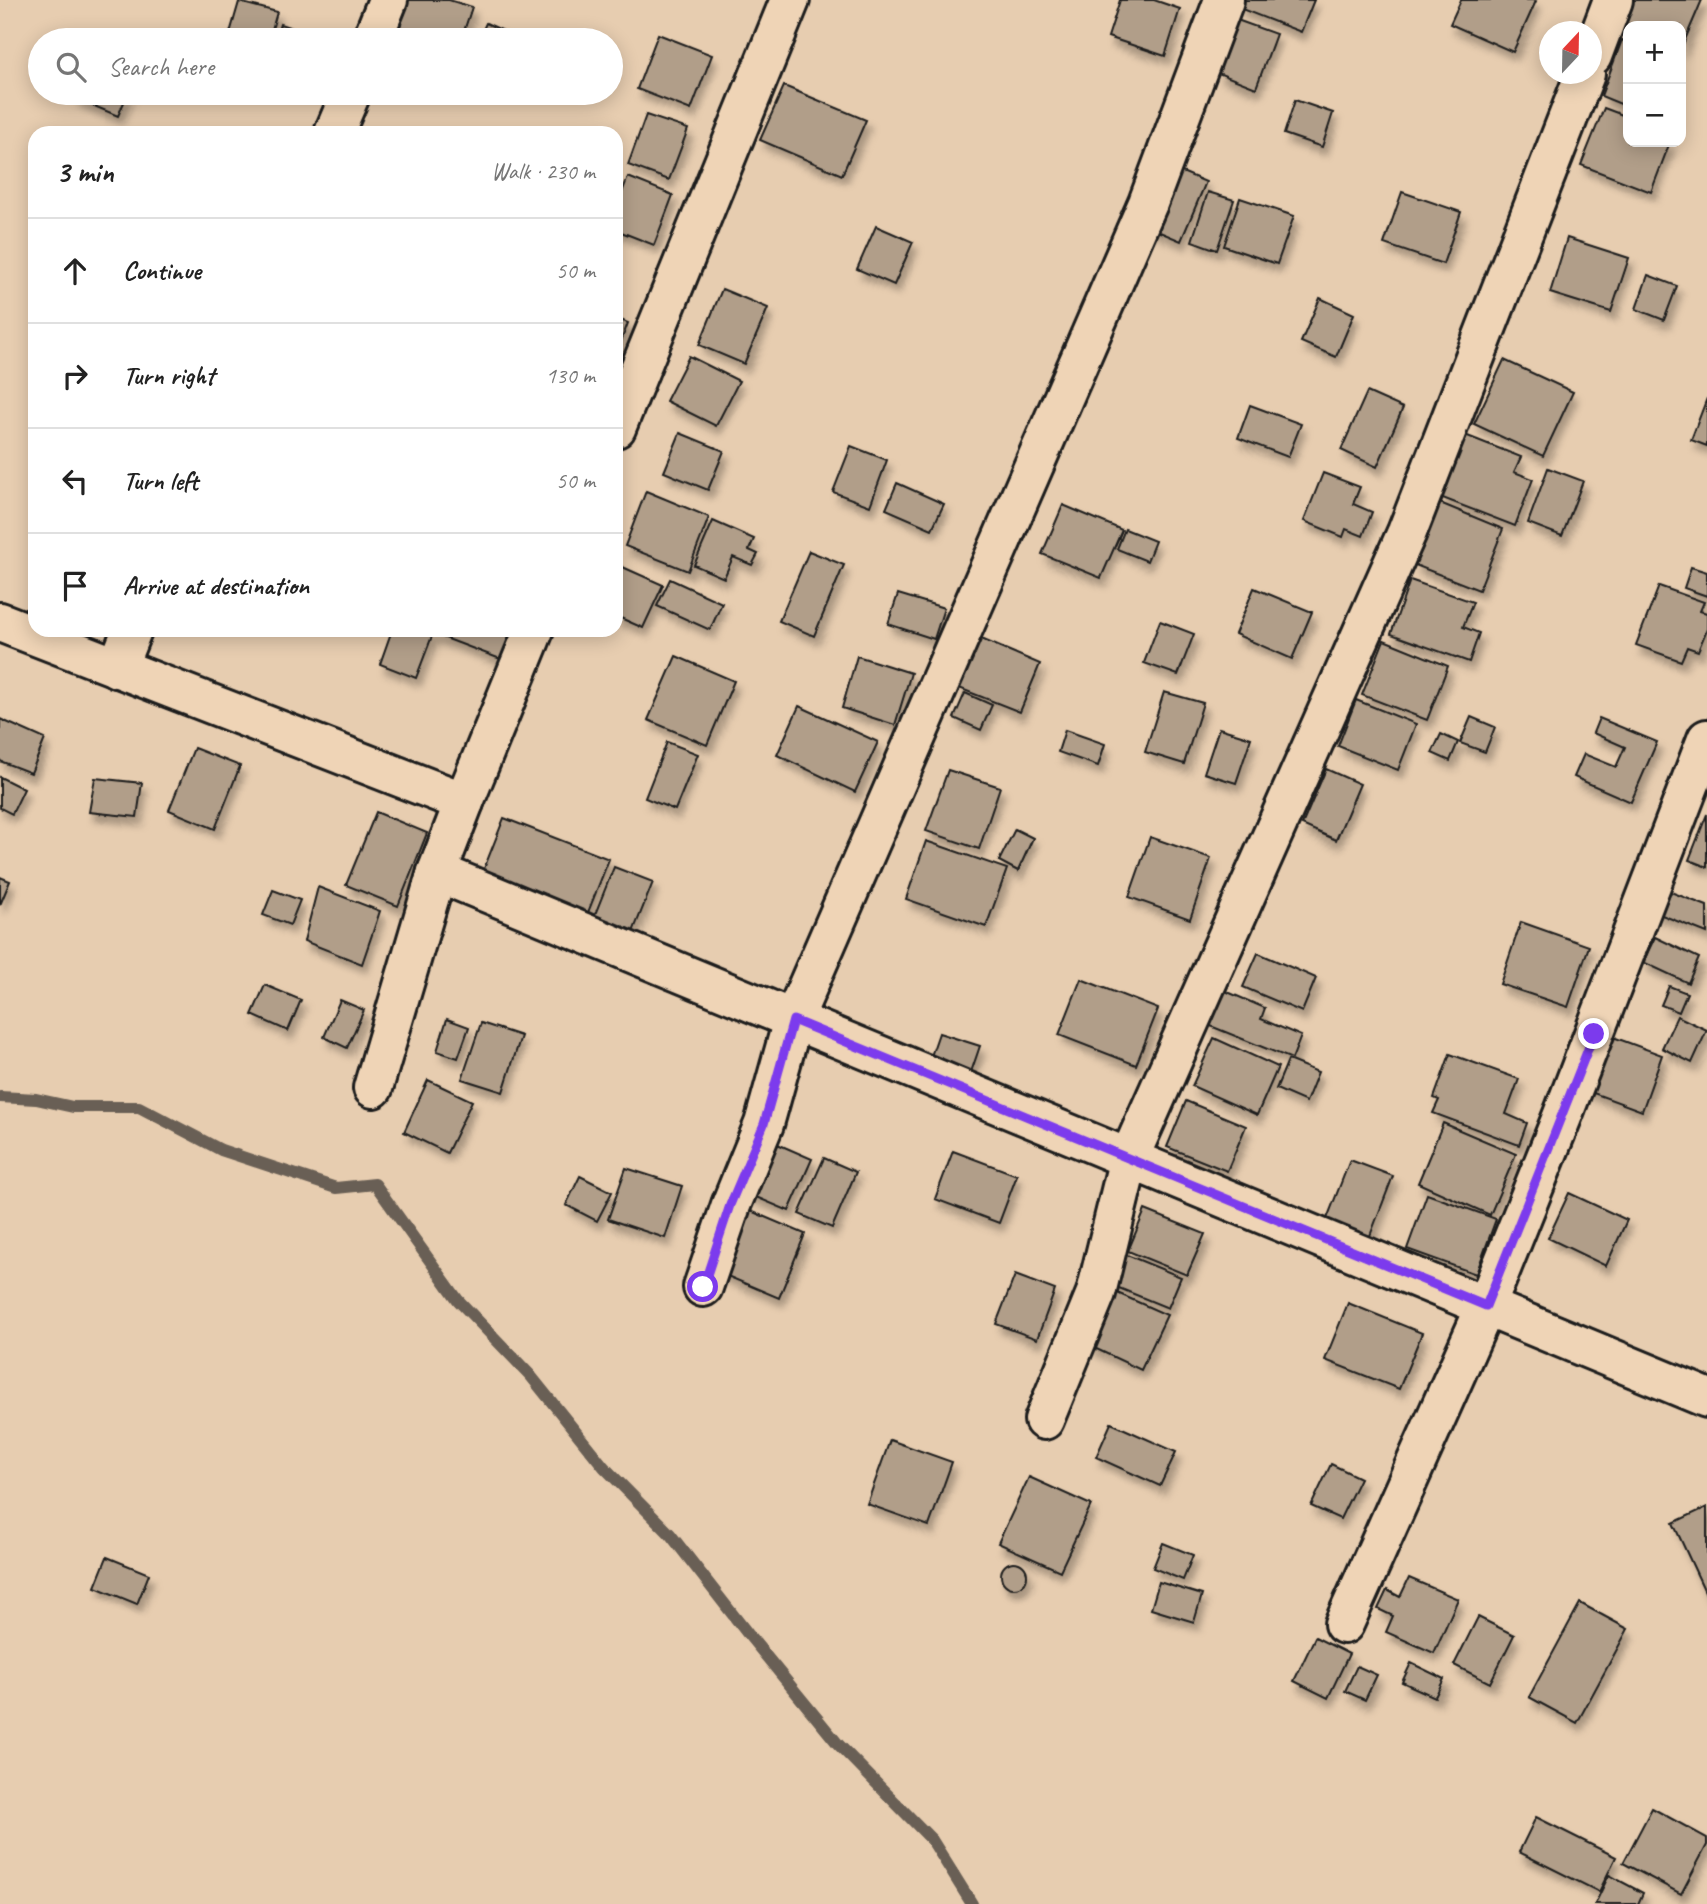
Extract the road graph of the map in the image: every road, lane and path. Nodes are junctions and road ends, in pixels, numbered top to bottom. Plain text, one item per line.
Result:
1 (388, 0) edge
2 (790, 0) edge
3 (1224, 0) edge
4 (1613, 0) edge
5 (377, 28) edge
6 (1602, 28) edge
7 (1581, 84) edge
8 (346, 105) edge
9 (337, 126) edge
10 (623, 411) edge
11 (0, 622) edge
12 (28, 633) edge
13 (38, 637) edge
14 (129, 637) edge
15 (531, 637) edge
16 (117, 668) junction
17 (1707, 738) edge
18 (464, 802) junction
19 (437, 872) junction
20 (793, 1020) junction
21 (373, 1088) dead end
22 (1129, 1158) junction
23 (703, 1287) dead end
24 (1486, 1306) junction
25 (1707, 1398) edge
26 (1044, 1420) dead end
27 (1344, 1624) dead end

1 - 5 street
2 - 10 street
3 - 20 street
4 - 6 street
7 - 22 street
8 - 9 street
11 - 12 street
13 - 16 street
14 - 16 street
15 - 18 street
16 - 18 street
17 - 24 street
18 - 19 street
19 - 20 street
19 - 21 street
20 - 22 street
20 - 23 street
22 - 24 street
22 - 26 street
24 - 25 street
24 - 27 street

